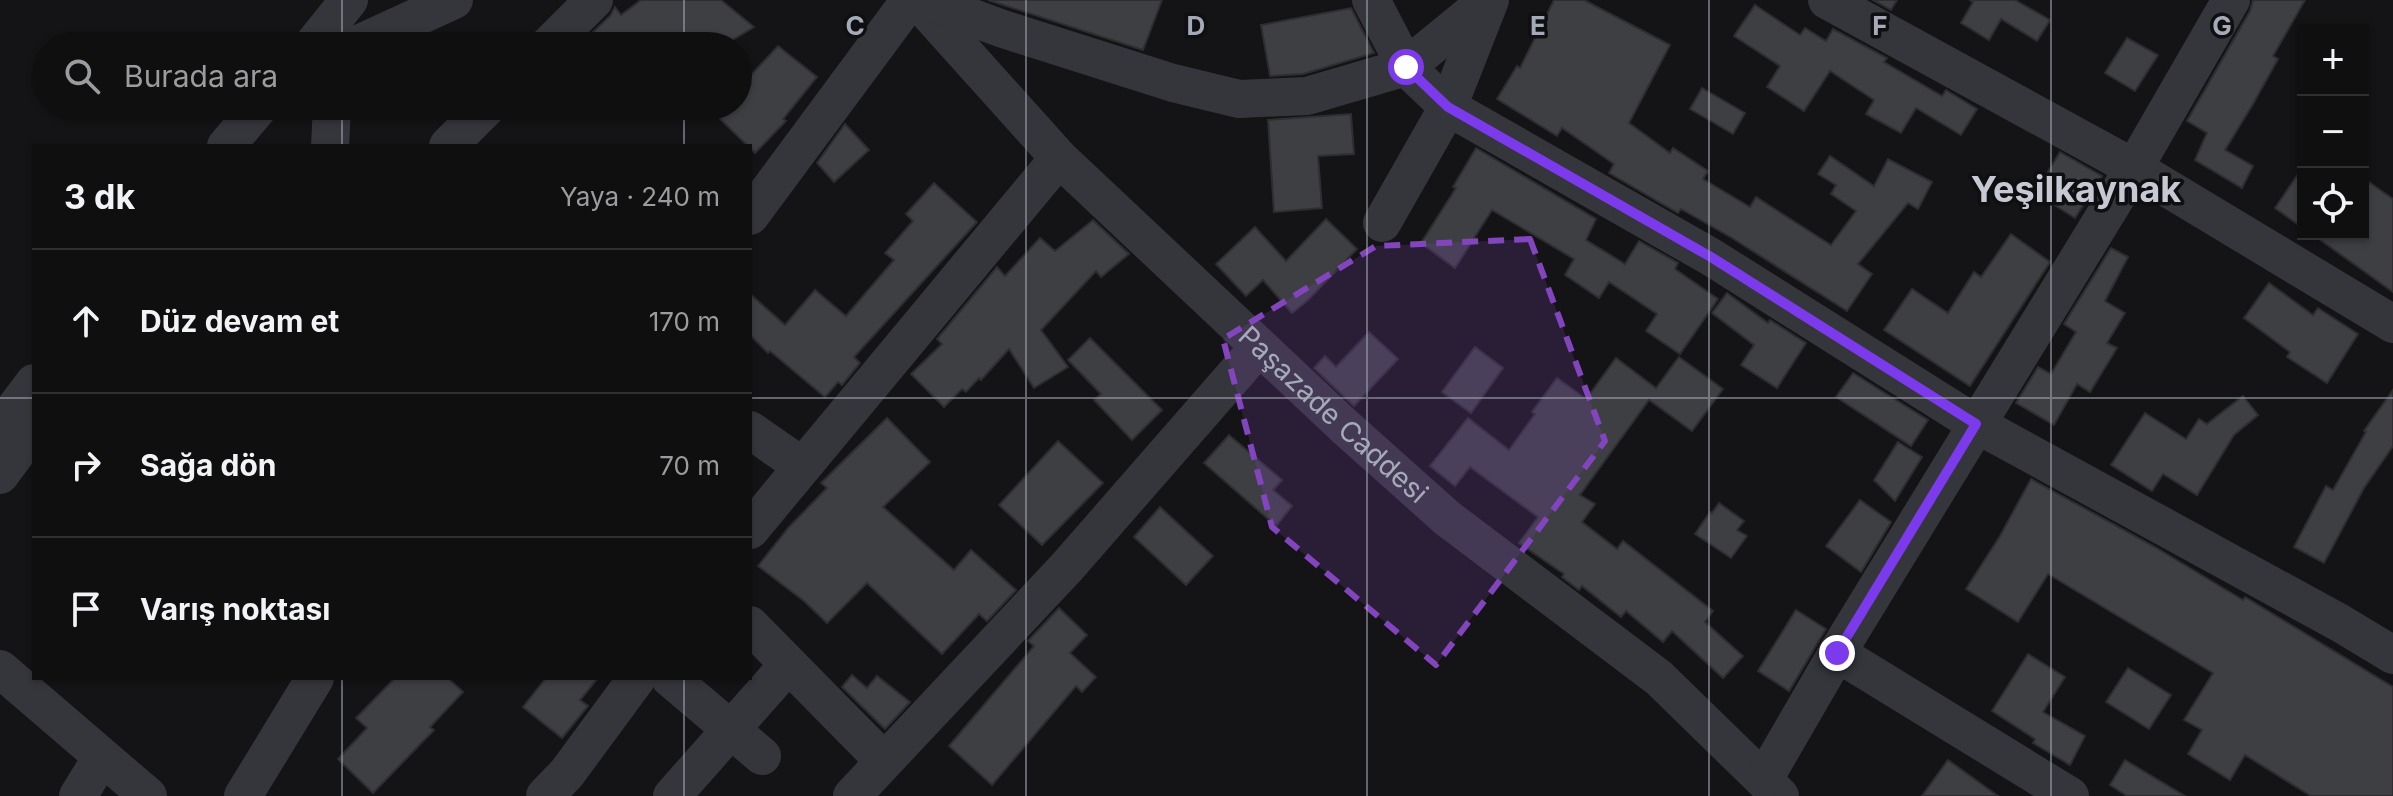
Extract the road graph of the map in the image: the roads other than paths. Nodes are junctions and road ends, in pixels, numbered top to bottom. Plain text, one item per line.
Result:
1 (349, 0) edge
2 (377, 0) edge
3 (454, 0) edge
4 (594, 0) edge
5 (910, 0) edge
6 (917, 0) edge
7 (924, 0) edge
8 (1371, 0) edge
9 (1489, 0) edge
10 (1827, 0) edge
11 (2231, 0) edge
12 (323, 32) edge
13 (353, 32) edge
14 (384, 32) edge
15 (562, 32) edge
16 (1406, 67) junction
17 (1448, 107) junction
18 (248, 120) edge
19 (277, 120) edge
20 (331, 120) edge
21 (475, 120) edge
22 (228, 144) edge
23 (258, 144) edge
24 (330, 144) edge
25 (453, 144) edge
26 (1059, 158) junction
27 (2134, 168) junction
28 (752, 213) edge
29 (1382, 223) dead end
30 (2393, 324) edge
31 (1259, 347) junction
32 (32, 386) edge
33 (1976, 424) junction
34 (0, 428) edge
35 (752, 431) edge
36 (32, 432) edge
37 (802, 466) junction
38 (0, 475) edge
39 (752, 528) edge
40 (752, 627) edge
41 (1837, 653) junction
42 (2393, 655) edge
43 (788, 665) junction
44 (0, 669) edge
45 (314, 680) edge
46 (636, 680) edge
47 (672, 680) edge
48 (730, 730) junction
49 (762, 756) dead end
50 (102, 757) junction
51 (884, 761) junction
52 (1772, 788) edge
53 (78, 796) edge
54 (148, 796) edge
55 (243, 796) edge
56 (545, 796) edge
57 (672, 796) edge
58 (852, 796) edge
59 (2070, 796) edge

1 - 12 street
2 - 13 street
3 - 14 street
4 - 15 street
5 - 28 street
6 - 26 street, Paşazade Caddesi
7 - 16 street
8 - 16 street
9 - 16 street
9 - 17 street
10 - 27 street
11 - 27 street
16 - 17 street
17 - 29 street
17 - 33 street
18 - 22 street
19 - 23 street
20 - 24 street
21 - 25 street
26 - 31 street, Paşazade Caddesi
26 - 37 street
27 - 30 street
27 - 33 street
31 - 51 street
31 - 52 street, Paşazade Caddesi
32 - 34 street
33 - 41 street
33 - 42 street
35 - 37 street
36 - 38 street
37 - 39 street
40 - 43 street
41 - 52 street
41 - 59 street
43 - 48 street
43 - 51 street
44 - 50 street
45 - 55 street
46 - 56 street
47 - 48 street
48 - 49 street
48 - 57 street
50 - 53 street
50 - 54 street
51 - 58 street

